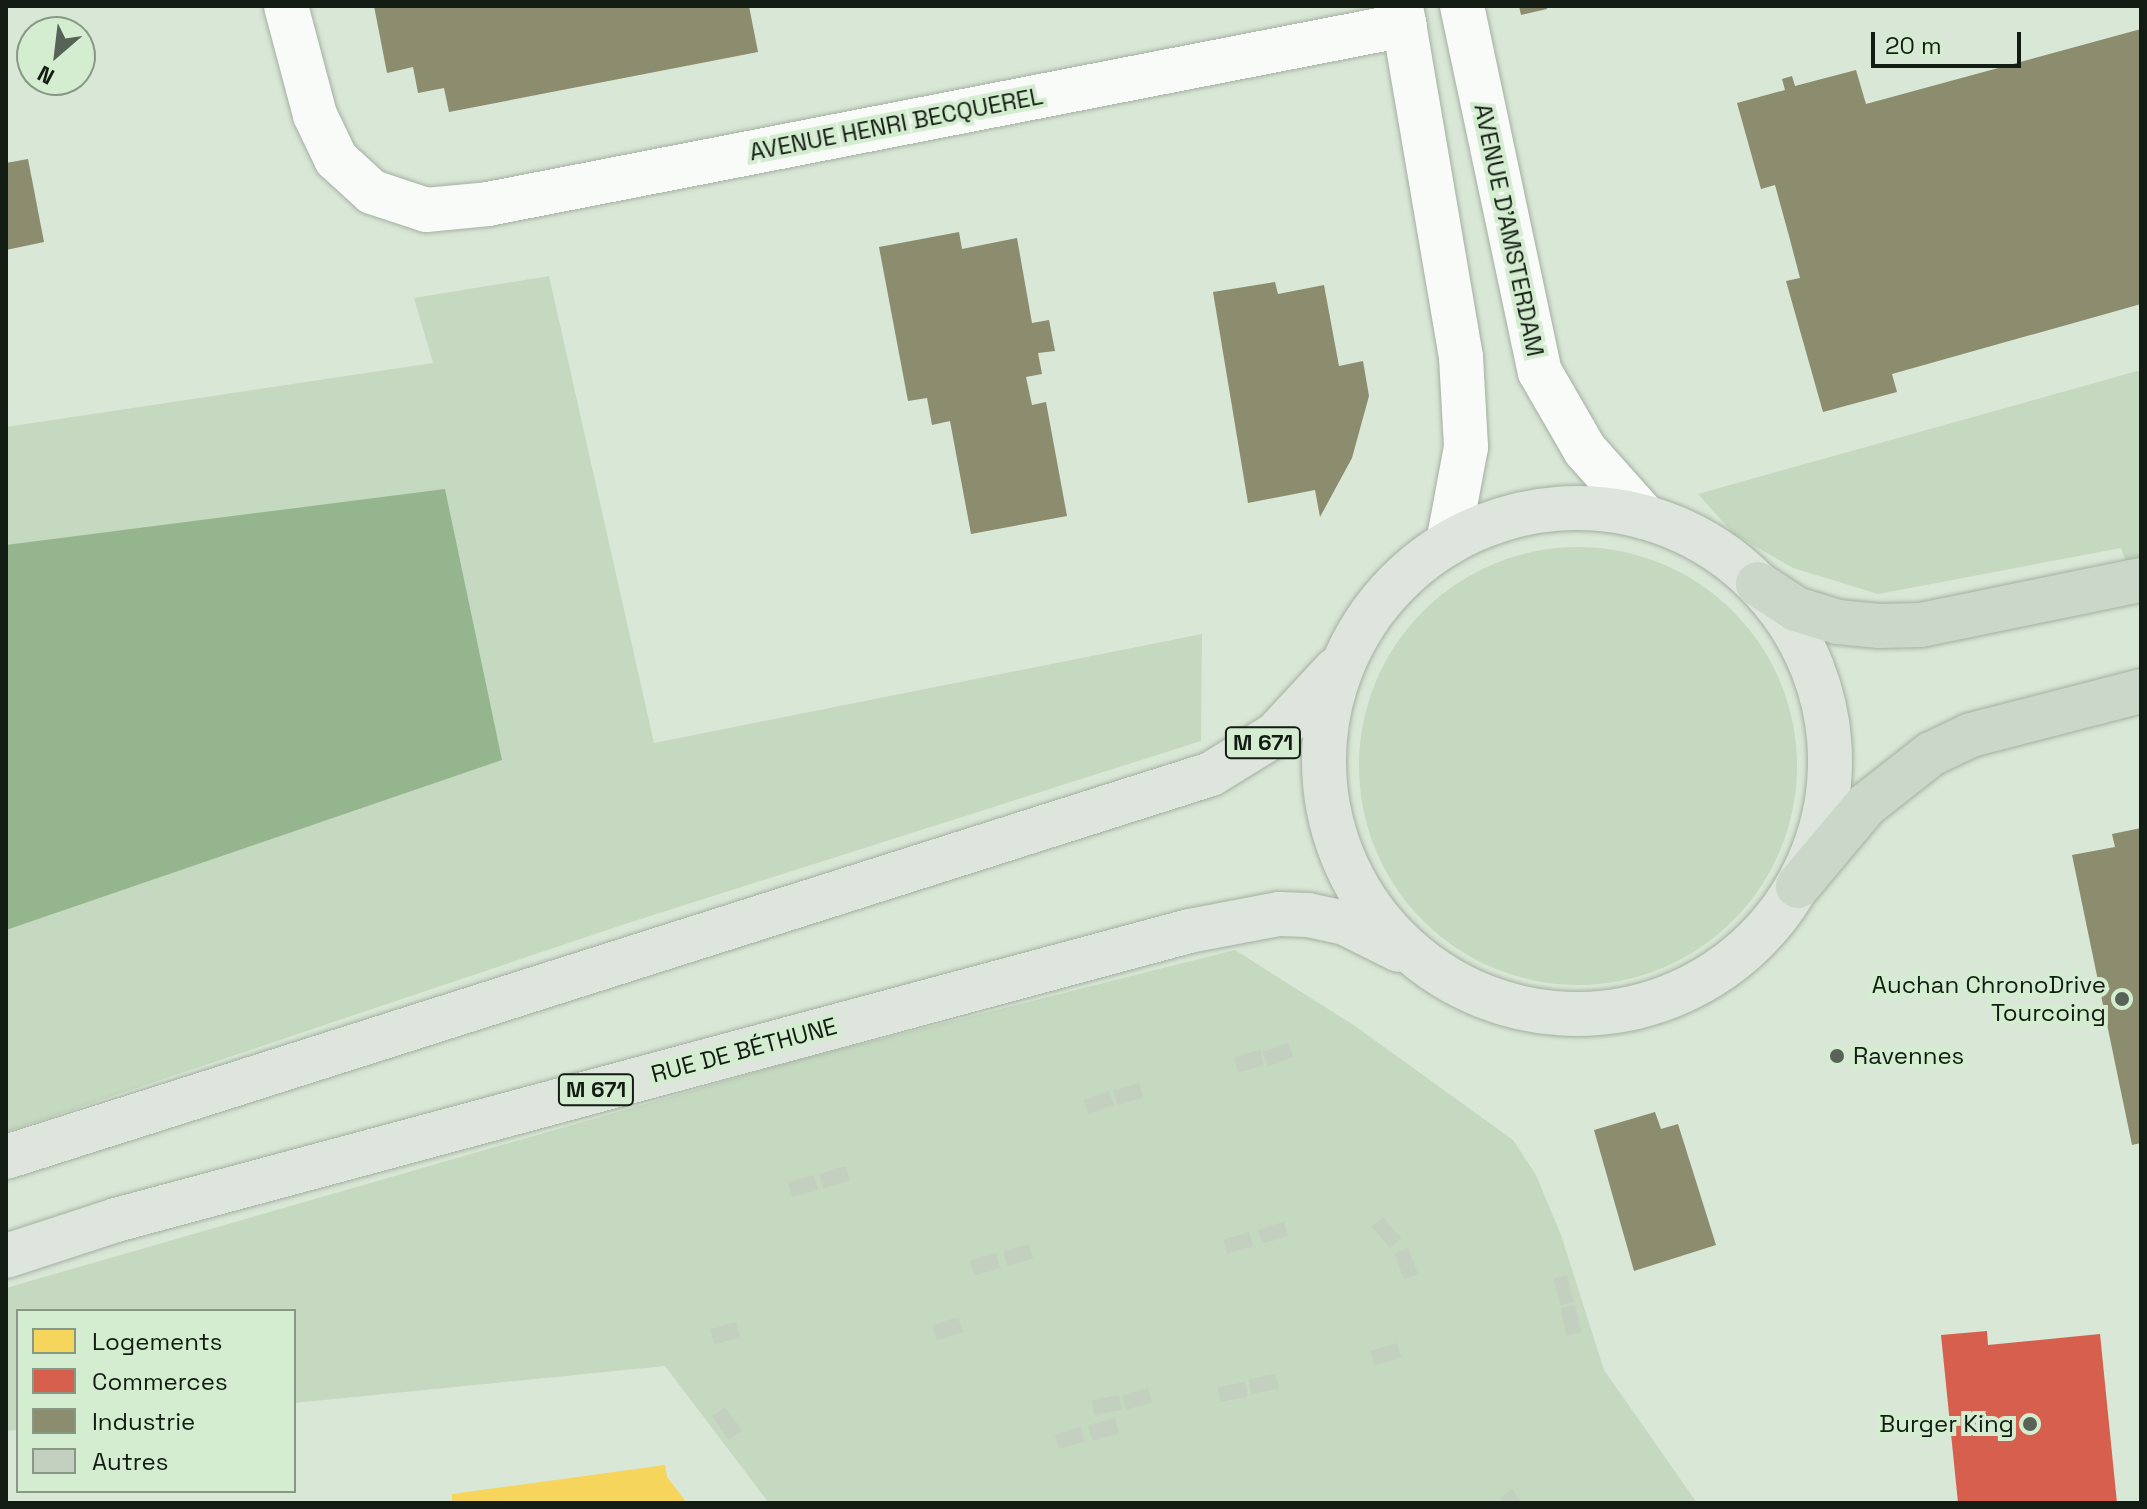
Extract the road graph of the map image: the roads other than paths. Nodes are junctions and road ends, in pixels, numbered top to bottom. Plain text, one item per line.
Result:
1 (286, 6) edge
2 (1462, 6) edge
3 (1403, 16) edge
4 (1645, 517) junction
5 (1448, 543) junction
6 (2141, 580) edge
7 (1758, 584) junction
8 (1352, 644) junction
9 (2141, 691) edge
10 (1798, 886) junction
11 (1432, 969) junction
12 (6, 1157) edge
13 (6, 1256) edge

1 - 3 street, AVENUE HENRI BECQUEREL
2 - 4 street, AVENUE D'AMSTERDAM
3 - 5 street
4 - 5 main road
4 - 7 main road
5 - 8 main road
6 - 7 highway
7 - 10 main road
8 - 11 main road
8 - 12 main road, M 671
9 - 10 highway
10 - 11 main road
11 - 13 main road, RUE DE BÉTHUNE / M 671

